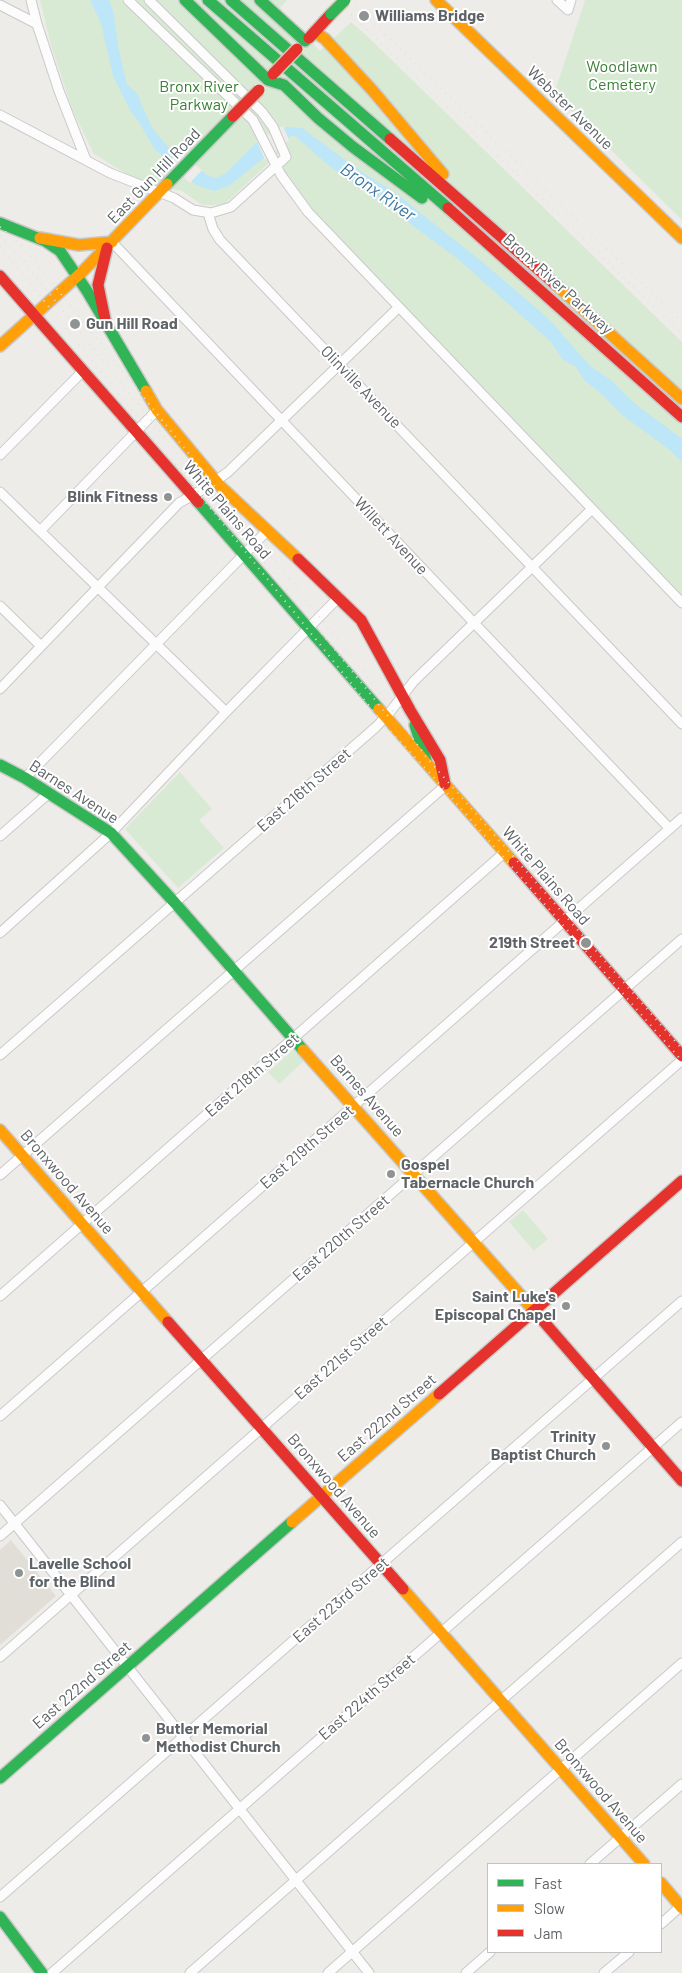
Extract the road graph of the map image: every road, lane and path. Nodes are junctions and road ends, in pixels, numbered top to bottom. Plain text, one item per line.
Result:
1 (31, 0) edge
2 (128, 0) edge
3 (149, 0) edge
4 (185, 0) edge
5 (208, 0) edge
6 (231, 0) edge
7 (260, 0) edge
8 (345, 0) edge
9 (436, 0) edge
10 (557, 0) edge
11 (571, 0) edge
12 (0, 5) edge
13 (37, 24) junction
14 (315, 32) junction
15 (301, 45) junction
16 (271, 77) junction
17 (0, 115) edge
18 (86, 160) junction
19 (276, 166) junction
20 (159, 194) junction
21 (208, 213) junction
22 (0, 223) edge
23 (493, 228) junction
24 (40, 238) junction
25 (682, 238) edge
26 (110, 244) junction
27 (509, 262) junction
28 (0, 276) edge
29 (77, 277) junction
30 (399, 307) junction
31 (34, 315) junction
32 (106, 324) junction
33 (0, 346) edge
34 (339, 364) junction
35 (83, 371) junction
36 (682, 399) edge
37 (157, 410) junction
38 (682, 417) edge
39 (282, 420) junction
40 (136, 432) junction
41 (0, 455) edge
42 (216, 481) junction
43 (0, 492) edge
44 (193, 495) junction
45 (592, 509) junction
46 (268, 530) junction
47 (40, 531) junction
48 (245, 554) junction
49 (532, 566) junction
50 (98, 588) junction
51 (339, 597) junction
52 (682, 603) edge
53 (0, 606) edge
54 (475, 624) junction
55 (309, 629) junction
56 (156, 644) junction
57 (41, 646) junction
58 (0, 689) edge
59 (402, 696) junction
60 (410, 710) junction
61 (226, 712) junction
62 (386, 717) junction
63 (682, 724) edge
64 (0, 765) edge
65 (428, 766) junction
66 (25, 778) junction
67 (445, 786) junction
68 (49, 793) junction
69 (682, 818) edge
70 (670, 829) junction
71 (111, 833) junction
72 (0, 836) edge
73 (504, 853) junction
74 (175, 903) junction
75 (564, 922) junction
76 (0, 933) edge
77 (682, 939) edge
78 (233, 971) junction
79 (624, 990) junction
80 (294, 1038) junction
81 (0, 1055) edge
82 (682, 1056) edge
83 (682, 1060) edge
84 (354, 1106) junction
85 (0, 1130) edge
86 (22, 1155) junction
87 (414, 1174) junction
88 (0, 1175) edge
89 (682, 1181) edge
90 (82, 1224) junction
91 (473, 1242) junction
92 (142, 1292) junction
93 (0, 1296) edge
94 (682, 1301) edge
95 (532, 1312) junction
96 (202, 1360) junction
97 (592, 1379) junction
98 (0, 1416) edge
99 (682, 1422) edge
100 (262, 1428) junction
101 (653, 1448) junction
102 (682, 1481) edge
103 (321, 1497) junction
104 (0, 1505) edge
105 (14, 1524) junction
106 (0, 1536) edge
107 (682, 1542) edge
108 (381, 1565) junction
109 (71, 1595) junction
110 (441, 1633) junction
111 (0, 1657) edge
112 (682, 1663) edge
113 (127, 1667) junction
114 (501, 1701) junction
115 (184, 1738) junction
116 (561, 1769) junction
117 (0, 1778) edge
118 (682, 1784) edge
119 (240, 1809) junction
120 (620, 1838) junction
121 (591, 1863) edge
122 (643, 1863) edge
123 (296, 1880) junction
124 (662, 1884) edge
125 (0, 1898) edge
126 (681, 1906) edge
127 (0, 1917) edge
128 (662, 1923) edge
129 (352, 1952) junction
130 (489, 1953) edge
131 (628, 1953) edge
132 (42, 1973) edge
133 (52, 1973) edge
134 (190, 1973) edge
135 (328, 1973) edge
136 (369, 1973) edge
137 (466, 1973) edge
138 (604, 1973) edge

1 - 13 street
2 - 19 street
3 - 19 street
4 - 16 main road
5 - 27 main road, Bronx River Parkway
6 - 23 main road, Bronx River Parkway
7 - 15 main road
8 - 14 main road, East Gun Hill Road, bridge
9 - 25 main road, Webster Avenue
10 - 11 street
12 - 13 street
13 - 18 street
14 - 15 main road, East Gun Hill Road
14 - 23 main road
15 - 16 main road, East Gun Hill Road, bridge
16 - 20 main road, East Gun Hill Road, bridge
16 - 27 main road
17 - 18 street
18 - 20 street
19 - 21 street
19 - 30 street
20 - 21 street
20 - 26 main road, East Gun Hill Road
21 - 34 street, Olinville Avenue
22 - 24 main road, White Plains Road
23 - 36 main road, Bronx River Parkway
24 - 26 main road
24 - 29 main road, White Plains Road
26 - 29 main road, East Gun Hill Road
26 - 32 main road
26 - 39 street, Willett Avenue
27 - 38 main road, Bronx River Parkway
28 - 31 main road, White Plains Road
29 - 31 main road, East Gun Hill Road
29 - 32 main road, White Plains Road
30 - 34 street
30 - 45 street
31 - 33 main road, East Gun Hill Road
31 - 35 main road, White Plains Road
32 - 37 main road, White Plains Road
34 - 39 street
34 - 49 street, Olinville Avenue
35 - 40 main road, White Plains Road
35 - 41 street
37 - 40 street
37 - 42 main road, White Plains Road
39 - 42 street
39 - 54 street, Willett Avenue
40 - 44 main road, White Plains Road
40 - 47 street
42 - 44 street
42 - 46 main road, White Plains Road
43 - 47 street
44 - 48 main road, White Plains Road
44 - 50 street
45 - 49 street, East 216th Street
45 - 52 street
46 - 48 street
46 - 51 main road, White Plains Road
47 - 50 street
48 - 55 main road, White Plains Road
48 - 56 street
49 - 54 street, East 216th Street
49 - 63 street, Olinville Avenue
50 - 56 street
50 - 57 street
51 - 55 street
51 - 59 main road, White Plains Road
53 - 57 street
54 - 59 street, East 216th Street
54 - 70 street, Willett Avenue
55 - 61 street
55 - 62 main road, White Plains Road
56 - 61 street
56 - 66 street
57 - 58 street
59 - 60 main road, White Plains Road
59 - 62 street, East 216th Street
60 - 65 main road, White Plains Road
60 - 67 main road, White Plains Road
61 - 71 street
62 - 65 main road, White Plains Road
62 - 74 street, East 216th Street
64 - 66 main road, Barnes Avenue
65 - 67 main road, White Plains Road
66 - 68 main road, Barnes Avenue
67 - 73 main road, White Plains Road
67 - 78 street
68 - 71 main road, Barnes Avenue
68 - 72 street
69 - 70 street, East 219th Street
70 - 75 street, East 219th Street
71 - 74 main road, Barnes Avenue
71 - 76 street
73 - 75 main road, White Plains Road
73 - 80 street, East 218th Street
74 - 78 main road, Barnes Avenue
74 - 81 street, East 216th Street
75 - 79 main road, White Plains Road
75 - 84 street, East 219th Street
77 - 79 street, East 220th Street
78 - 80 main road, Barnes Avenue
78 - 86 street
79 - 82 main road, White Plains Road
79 - 87 street, East 220th Street
80 - 84 main road, Barnes Avenue
80 - 90 street, East 218th Street
83 - 91 street, East 221st Street
84 - 87 main road, Barnes Avenue
84 - 92 street, East 219th Street
85 - 86 main road, Bronxwood Avenue
86 - 88 street
86 - 90 main road, Bronxwood Avenue
87 - 91 main road, Barnes Avenue
87 - 96 street, East 220th Street
89 - 95 main road, East 222nd Street
90 - 92 main road, Bronxwood Avenue
90 - 93 street, East 218th Street
91 - 95 main road, Barnes Avenue
91 - 100 street, East 221st Street
92 - 96 main road, Bronxwood Avenue
92 - 98 street, East 219th Street
94 - 97 street, East 223rd Street
95 - 97 main road, Barnes Avenue
95 - 103 main road, East 222nd Street
96 - 100 main road, Bronxwood Avenue
96 - 105 street, East 220th Street
97 - 101 main road, Barnes Avenue
97 - 108 street, East 223rd Street
99 - 101 street, East 224th Street
100 - 103 main road, Bronxwood Avenue
100 - 109 street, East 221st Street
101 - 102 main road, Barnes Avenue
101 - 110 street, East 224th Street
103 - 108 main road, Bronxwood Avenue
103 - 113 main road, East 222nd Street
104 - 105 street
105 - 106 street, East 220th Street
105 - 109 street
107 - 114 street
108 - 110 main road, Bronxwood Avenue
108 - 115 street, East 223rd Street
109 - 111 street, East 221st Street
109 - 113 street
110 - 114 main road, Bronxwood Avenue
110 - 119 street, East 224th Street
112 - 116 street
113 - 115 street
113 - 117 main road, East 222nd Street
114 - 116 main road, Bronxwood Avenue
114 - 123 street
115 - 119 street
115 - 125 street, East 223rd Street
116 - 120 main road, Bronxwood Avenue
116 - 129 street
118 - 120 street
119 - 123 street
119 - 133 street, East 224th Street
120 - 121 street
120 - 122 main road, Bronxwood Avenue
123 - 129 street
123 - 134 street
124 - 126 main road
126 - 128 street
127 - 132 main road
129 - 135 street
129 - 136 street
130 - 137 street
131 - 138 street

